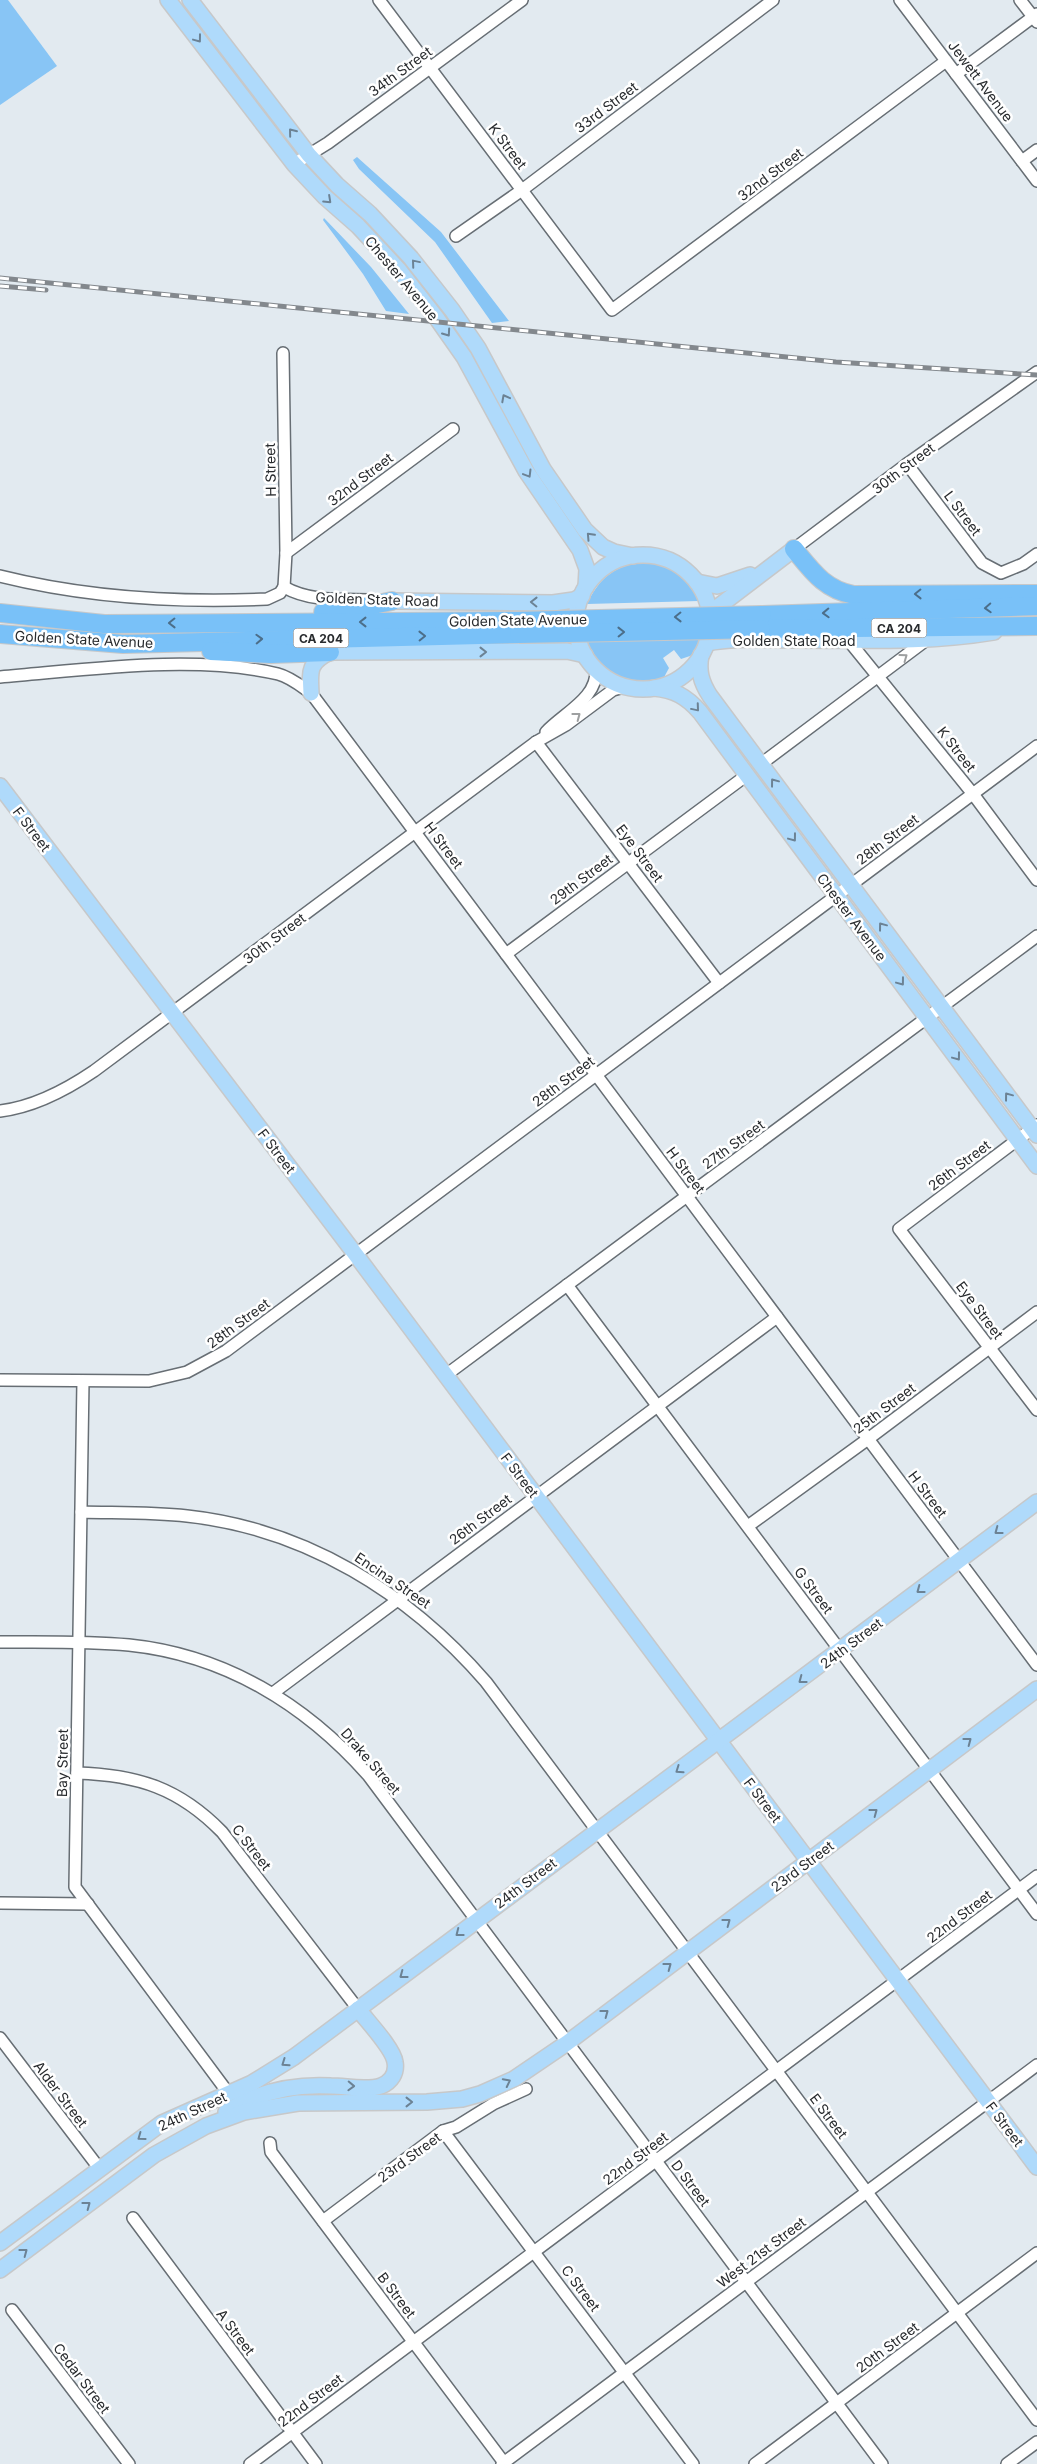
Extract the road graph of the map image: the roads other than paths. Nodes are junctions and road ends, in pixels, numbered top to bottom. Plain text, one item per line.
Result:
1 (168, 0) edge
2 (190, 0) edge
3 (379, 0) edge
4 (522, 0) edge
5 (773, 0) edge
6 (900, 0) edge
7 (1020, 0) edge
8 (1036, 18) edge
9 (946, 61) junction
10 (430, 68) junction
11 (956, 74) junction
12 (1037, 150) edge
13 (309, 155) junction
14 (1022, 161) junction
15 (294, 164) junction
16 (1037, 181) edge
17 (522, 190) junction
18 (456, 236) dead end
19 (612, 310) joint
20 (283, 353) dead end
21 (1035, 376) edge
22 (452, 429) dead end
23 (907, 464) junction
24 (794, 549) junction
25 (286, 553) junction
26 (1037, 554) edge
27 (633, 556) junction
28 (770, 566) junction
29 (0, 576) edge
30 (697, 582) junction
31 (284, 587) junction
32 (584, 592) junction
33 (1037, 594) edge
34 (392, 601) junction
35 (1037, 606) edge
36 (0, 613) edge
37 (710, 613) junction
38 (221, 622) junction
39 (762, 622) junction
40 (518, 628) junction
41 (1035, 628) edge
42 (0, 634) edge
43 (929, 638) junction
44 (849, 641) junction
45 (123, 644) junction
46 (704, 649) junction
47 (330, 652) junction
48 (585, 655) junction
49 (596, 669) junction
50 (879, 675) junction
51 (0, 677) edge
52 (627, 686) junction
53 (654, 688) junction
54 (311, 693) junction
55 (536, 742) junction
56 (1037, 746) edge
57 (761, 764) junction
58 (746, 775) junction
59 (0, 786) edge
60 (973, 794) junction
61 (415, 832) junction
62 (629, 862) junction
63 (1037, 880) edge
64 (851, 885) junction
65 (836, 896) junction
66 (1037, 936) edge
67 (506, 954) junction
68 (719, 983) junction
69 (942, 1007) junction
70 (172, 1014) junction
71 (928, 1018) junction
72 (596, 1075) junction
73 (0, 1111) edge
74 (1035, 1130) edge
75 (1018, 1140) junction
76 (1037, 1166) edge
77 (686, 1196) junction
78 (898, 1229) joint
79 (356, 1254) junction
80 (567, 1285) junction
81 (1037, 1312) edge
82 (777, 1317) junction
83 (989, 1347) junction
84 (446, 1375) junction
85 (0, 1380) edge
86 (83, 1381) junction
87 (658, 1405) junction
88 (1037, 1410) edge
89 (868, 1439) junction
90 (536, 1496) junction
91 (1037, 1502) edge
92 (81, 1512) junction
93 (748, 1526) junction
94 (959, 1561) junction
95 (399, 1599) junction
96 (0, 1642) edge
97 (78, 1643) junction
98 (840, 1650) junction
99 (1037, 1665) edge
100 (1037, 1689) edge
101 (273, 1693) junction
102 (719, 1742) junction
103 (929, 1770) junction
104 (77, 1773) junction
105 (597, 1829) junction
106 (808, 1861) junction
107 (1037, 1876) edge
108 (1019, 1890) junction
109 (0, 1903) edge
110 (88, 1904) junction
111 (1037, 1914) edge
112 (476, 1920) junction
113 (688, 1952) junction
114 (898, 1980) junction
115 (358, 2009) junction
116 (0, 2038) edge
117 (566, 2042) junction
118 (1037, 2065) edge
119 (776, 2071) junction
120 (526, 2089) dead end
121 (229, 2094) junction
122 (988, 2101) junction
123 (206, 2126) junction
124 (443, 2131) junction
125 (270, 2143) dead end
126 (655, 2161) junction
127 (1037, 2167) edge
128 (98, 2168) junction
129 (867, 2192) junction
130 (133, 2218) dead end
131 (323, 2221) junction
132 (0, 2243) edge
133 (534, 2252) junction
134 (1037, 2253) edge
135 (0, 2270) edge
136 (746, 2282) junction
137 (12, 2310) dead end
138 (957, 2313) junction
139 (414, 2342) junction
140 (625, 2373) junction
141 (836, 2403) junction
142 (1037, 2420) edge
143 (292, 2432) junction
144 (1037, 2442) edge
145 (129, 2464) edge
146 (250, 2464) edge
147 (316, 2464) edge
148 (504, 2464) edge
149 (693, 2464) edge
150 (755, 2464) edge
151 (882, 2464) edge
152 (1007, 2464) edge

1 -> 15 main road, Chester Avenue
13 -> 2 main road, Chester Avenue
3 - 10 street, K Street
4 - 10 street, 34th Street
5 - 17 street, 33rd Street
6 - 9 street, Jewett Avenue
7 - 8 street
8 - 11 street
9 - 11 street, Jewett Avenue
9 - 19 street, 32nd Street
10 - 13 street, 34th Street
10 - 17 street, K Street
11 - 14 street, Jewett Avenue
12 - 14 street
13 - 15 street, 34th Street
27 -> 13 main road, Chester Avenue
14 - 16 street, Jewett Avenue
15 -> 32 main road, Chester Avenue
17 - 18 street, 33rd Street
17 - 19 street, K Street
20 - 25 street, H Street
21 - 23 street, 30th Street
22 - 25 street, 32nd Street
23 - 24 street, 30th Street
23 - 26 street, L Street
24 - 28 main road, 30th Street
33 -> 24 highway
25 - 31 street, H Street
27 - 30 main road
27 - 32 main road
28 - 30 main road, 30th Street
28 - 37 main road, 30th Street
29 - 31 street
30 - 37 main road
31 - 34 street, Golden State Road
32 -> 34 main road, Golden State Road
32 - 48 main road
34 - 38 highway
35 -> 39 highway, Golden State Avenue / CA 204
38 -> 36 highway, Golden State Avenue / CA 204
37 - 46 main road
40 -> 38 highway, Golden State Avenue / CA 204
39 - 40 highway, Golden State Avenue / CA 204, bridge
39 - 41 highway, Golden State Avenue / CA 204
45 -> 40 highway, Golden State Avenue / CA 204
41 - 43 main road, Golden State Road
42 - 45 highway, Golden State Avenue / CA 204
43 - 44 main road, Golden State Road
50 -> 43 street
44 - 46 main road, Golden State Road
44 - 50 street, K Street
45 - 47 highway
46 - 53 main road
46 - 57 main road, Chester Avenue
47 -> 48 main road
47 - 54 main road
48 - 49 main road
49 - 52 main road
49 - 55 street, 30th Street
50 - 57 street
50 - 60 street, K Street
51 - 54 street
52 - 53 main road
55 -> 52 street, 30th Street
53 -> 58 main road, Chester Avenue
54 - 61 street, H Street
55 - 61 street, 30th Street
55 - 62 street, Eye Street
56 - 60 street, 28th Street
64 -> 57 main road, Chester Avenue
58 - 62 street, 29th Street
58 -> 65 main road, Chester Avenue
59 - 70 main road, F Street
60 - 63 street, K Street
60 - 64 street, 28th Street
61 - 67 street, H Street
61 - 70 street, 30th Street
62 - 67 street, 29th Street
62 - 68 street, Eye Street
64 - 65 street, 28th Street
69 -> 64 main road, Chester Avenue
65 - 68 street, 28th Street
65 -> 71 main road, Chester Avenue
66 - 69 street, 27th Street
67 - 72 street, H Street
68 - 72 street, 28th Street
69 - 71 street, 27th Street
74 -> 69 main road, Chester Avenue
70 - 73 street, 30th Street
70 - 79 main road, F Street
71 -> 75 main road, Chester Avenue
71 - 77 street, 27th Street
72 - 77 street, H Street
72 - 79 street, 28th Street
74 - 75 street, 26th Street
75 - 76 main road, Chester Avenue
75 - 78 street, 26th Street
77 - 80 street, 27th Street
77 - 82 street, H Street
78 - 83 street, Eye Street
79 - 84 main road, F Street
79 - 86 street, 28th Street
80 - 84 street, 27th Street
80 - 87 street, G Street
81 - 83 street, 25th Street
82 - 87 street, 26th Street
82 - 89 street, H Street
83 - 88 street, Eye Street
83 - 89 street, 25th Street
84 - 90 main road, F Street
85 - 86 street, 28th Street
86 - 92 street, Bay Street
87 - 90 street, 26th Street
87 - 93 street, G Street
89 - 93 street, 25th Street
89 - 94 street, H Street
90 - 95 street, 26th Street
90 - 102 main road, F Street
91 -> 94 main road, 24th Street
92 - 95 street, Encina Street
92 - 97 street, Bay Street
93 - 98 street, G Street
94 -> 98 main road, 24th Street
94 - 99 street, H Street
95 - 101 street, 26th Street
95 - 105 street, Encina Street
96 - 97 street, Drake Street
97 - 101 street, Drake Street
97 - 104 street, Bay Street
98 -> 102 main road, 24th Street
98 - 103 street, G Street
103 -> 100 main road, 23rd Street
101 - 112 street, Drake Street
102 -> 105 main road, 24th Street
102 - 106 main road, F Street
106 -> 103 main road, 23rd Street
103 - 108 street, G Street
104 - 110 street, Bay Street
104 - 115 street, C Street
105 - 112 main road, 24th Street
105 - 113 street, E Street
113 -> 106 main road, 23rd Street
106 - 114 main road, F Street
107 - 108 street, 22nd Street
108 - 111 street, G Street
108 - 114 street, 22nd Street
109 - 110 street
110 - 121 street, Bay Street
112 -> 115 main road, 24th Street
112 - 117 street, D Street
117 -> 113 main road, 23rd Street
113 - 119 street, E Street
114 - 119 street, 22nd Street
114 - 122 main road, F Street
115 -> 121 main road, 24th Street
123 -> 115 main road
116 - 128 street, Alder Street
123 -> 117 main road, 24th Street
117 - 126 street, D Street
118 - 122 street, West 21st Street
119 - 126 street, 22nd Street
119 - 129 street, E Street
120 - 124 street, 23rd Street
121 -> 128 main road, 24th Street
122 - 127 main road, F Street
122 - 129 street, West 21st Street
135 -> 123 main road, 24th Street
124 - 131 street, 23rd Street
124 - 133 street, C Street
125 - 131 street, B Street
126 - 133 street, 22nd Street
126 - 136 street, D Street
128 - 132 main road, 24th Street
129 - 136 street, West 21st Street
129 - 138 street, E Street
130 - 143 street, A Street
131 - 139 street, B Street
133 - 139 street, 22nd Street
133 - 140 street, C Street
134 - 138 street, 20th Street
136 - 140 street, West 21st Street
136 - 141 street, D Street
137 - 145 street, Cedar Street
138 - 141 street, 20th Street
138 - 142 street, E Street
139 - 143 street, 22nd Street
139 - 148 street, B Street
140 - 148 street, West 21st Street
140 - 149 street, C Street
141 - 150 street, 20th Street
141 - 151 street, D Street
143 - 146 street, 22nd Street
143 - 147 street, A Street
144 - 152 street

